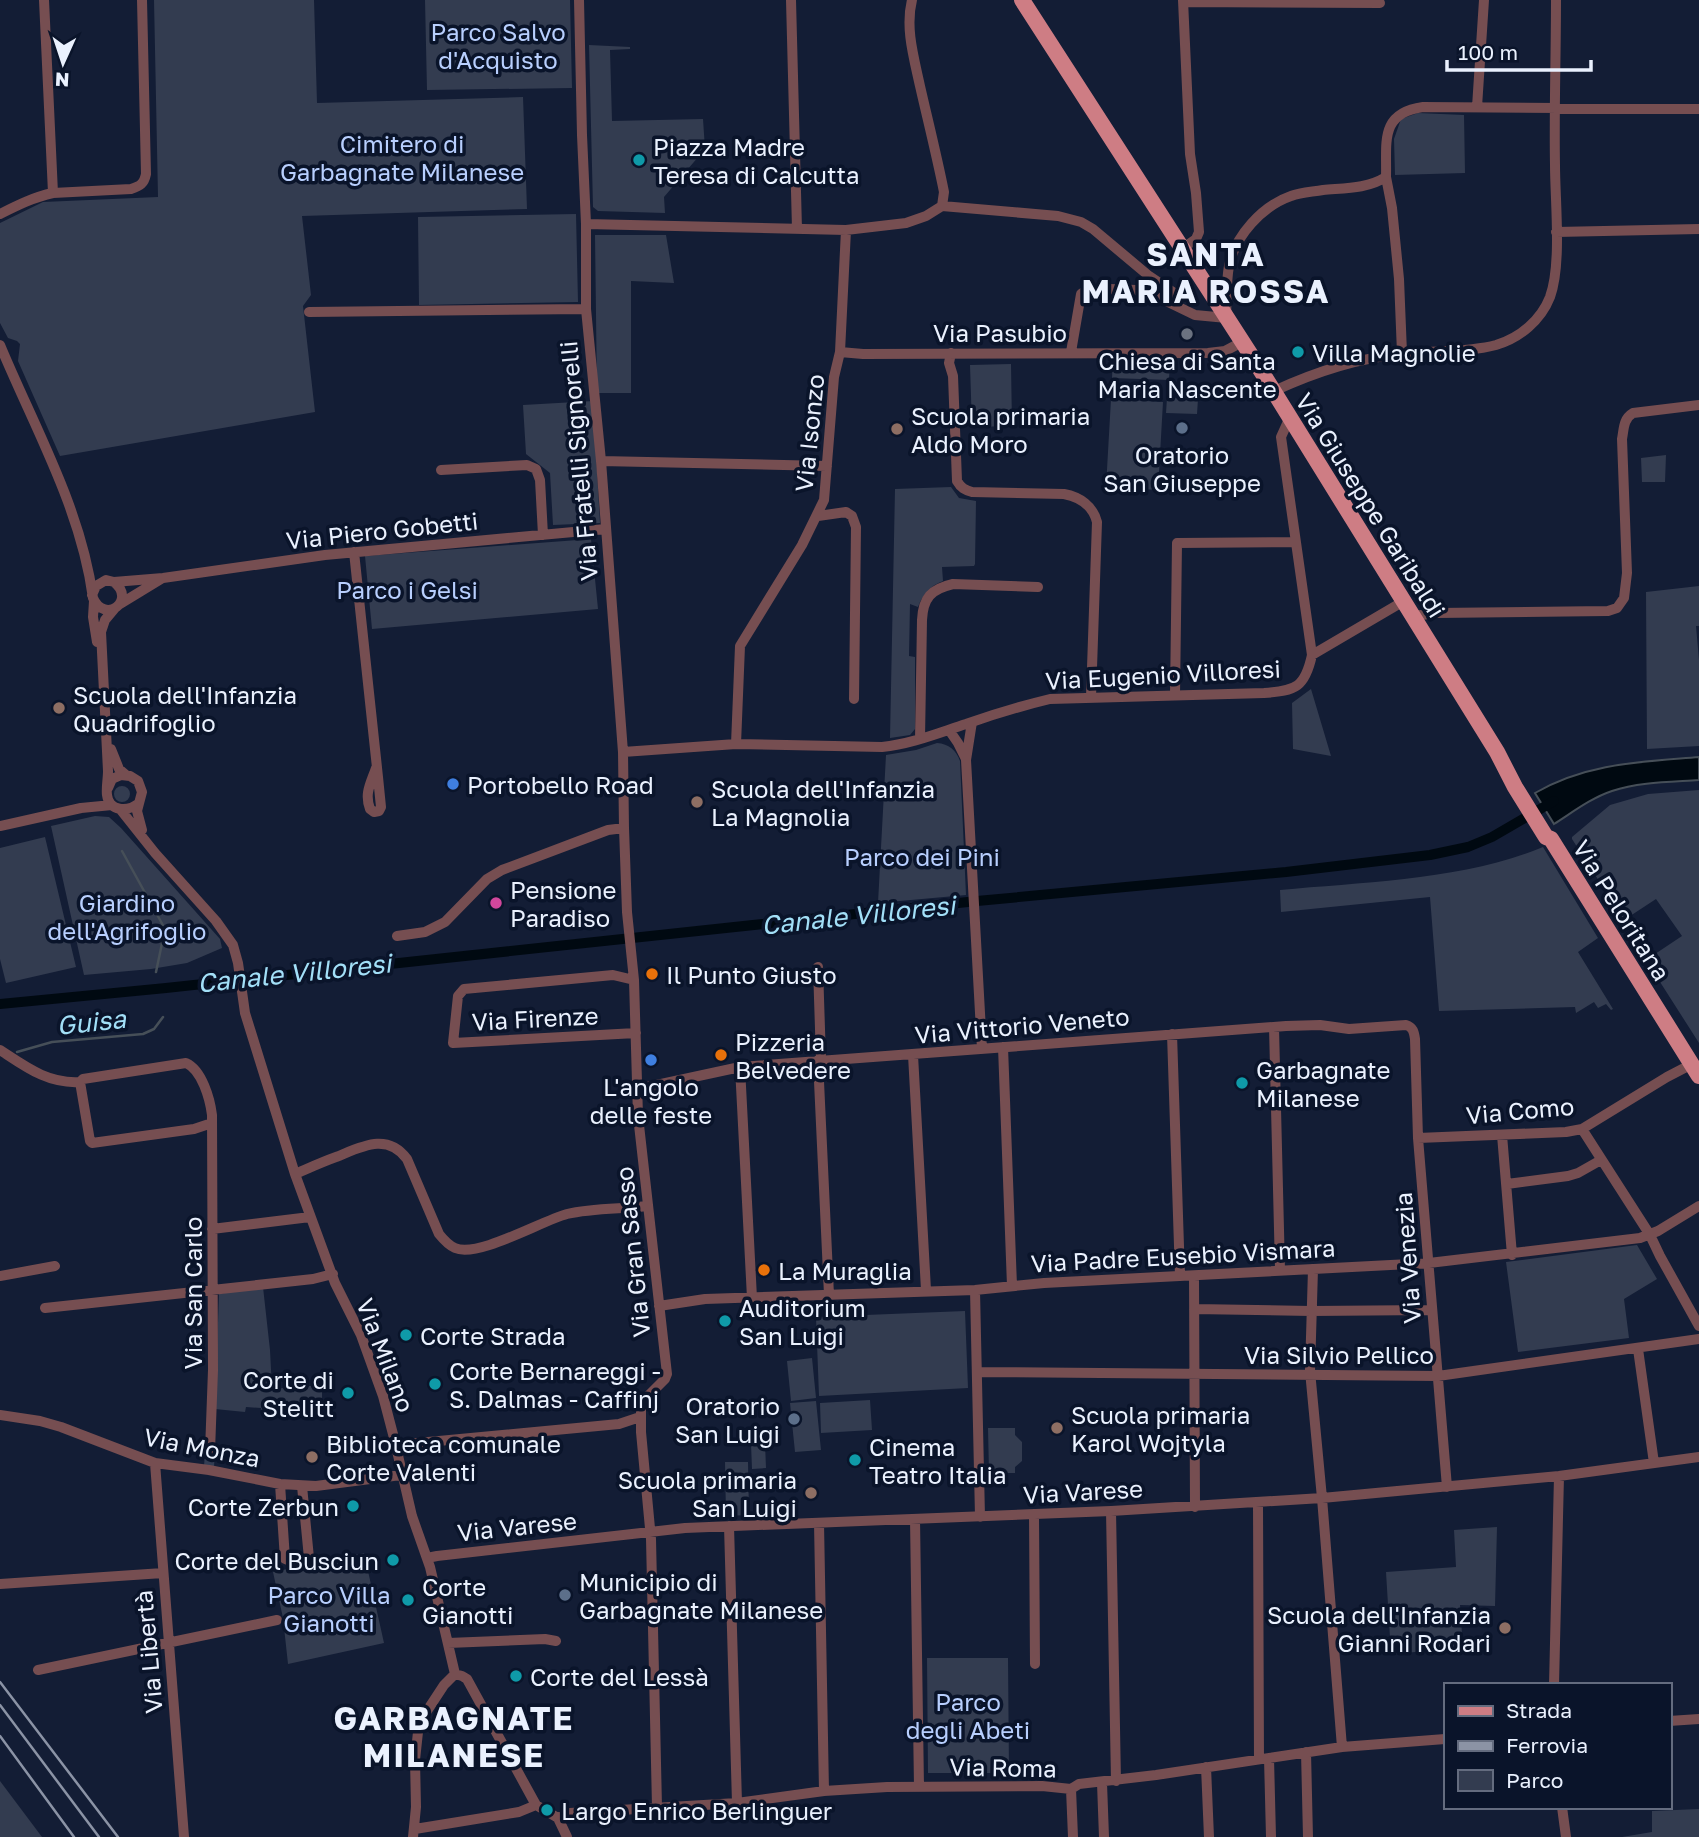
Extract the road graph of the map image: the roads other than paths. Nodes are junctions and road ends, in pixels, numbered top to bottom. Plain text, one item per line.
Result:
1 (44, 0) edge
2 (142, 0) edge
3 (579, 0) edge
4 (790, 0) edge
5 (1022, 0) edge
6 (1484, 0) edge
7 (1556, 0) edge
8 (911, 1) edge
9 (1183, 1) edge
10 (1380, 3) dead end
11 (1477, 107) junction
12 (1555, 108) junction
13 (1699, 109) edge
14 (1386, 177) junction
15 (53, 193) junction
16 (942, 206) junction
17 (0, 214) edge
18 (586, 225) junction
19 (797, 229) junction
20 (1699, 229) edge
21 (846, 230) junction
22 (1556, 232) junction
23 (1183, 248) junction
24 (1177, 295) dead end
25 (586, 309) junction
26 (309, 312) dead end
27 (1227, 317) junction
28 (1242, 342) junction
29 (0, 345) edge
30 (840, 352) junction
31 (1071, 352) junction
32 (954, 353) junction
33 (1402, 353) junction
34 (1274, 391) junction
35 (1699, 405) edge
36 (1290, 418) junction
37 (601, 461) junction
38 (827, 466) junction
39 (441, 470) dead end
40 (818, 516) junction
41 (606, 529) junction
42 (543, 535) junction
43 (1295, 542) junction
44 (355, 552) junction
45 (87, 569) junction
46 (163, 578) junction
47 (114, 582) junction
48 (98, 583) junction
49 (1038, 587) dead end
50 (93, 598) junction
51 (1404, 601) junction
52 (118, 606) junction
53 (1414, 616) junction
54 (1312, 654) junction
55 (102, 666) junction
56 (1175, 695) junction
57 (1091, 697) junction
58 (854, 699) dead end
59 (972, 722) junction
60 (949, 730) junction
61 (106, 733) junction
62 (920, 739) junction
63 (736, 744) junction
64 (623, 752) junction
65 (966, 760) junction
66 (376, 768) dead end
67 (126, 775) junction
68 (107, 791) junction
69 (1524, 794) joint
70 (139, 803) junction
71 (116, 807) junction
72 (81, 808) junction
73 (0, 826) edge
74 (624, 828) junction
75 (146, 840) junction
76 (397, 936) dead end
77 (632, 958) joint
78 (818, 967) dead end
79 (634, 980) junction
80 (1410, 1026) joint
81 (1274, 1027) junction
82 (636, 1033) junction
83 (1172, 1034) junction
84 (1003, 1047) junction
85 (982, 1049) junction
86 (0, 1050) edge
87 (912, 1055) junction
88 (820, 1060) junction
89 (740, 1067) junction
90 (1695, 1070) edge
91 (80, 1082) junction
92 (638, 1089) junction
93 (212, 1123) junction
94 (194, 1129) junction
95 (1582, 1129) junction
96 (212, 1134) junction
97 (1502, 1135) junction
98 (1419, 1138) junction
99 (1601, 1160) junction
100 (295, 1174) junction
101 (1507, 1184) junction
102 (649, 1206) junction
103 (1699, 1206) edge
104 (310, 1217) junction
105 (212, 1229) junction
106 (1650, 1235) junction
107 (1512, 1255) junction
108 (1429, 1264) junction
109 (55, 1266) dead end
110 (1312, 1269) junction
111 (1280, 1270) junction
112 (333, 1274) junction
113 (0, 1276) edge
114 (1180, 1276) junction
115 (1194, 1276) junction
116 (1012, 1286) junction
117 (926, 1290) junction
118 (975, 1290) junction
119 (212, 1291) junction
120 (829, 1295) junction
121 (752, 1298) junction
122 (659, 1306) junction
123 (45, 1308) dead end
124 (1194, 1309) junction
125 (1431, 1310) junction
126 (1311, 1311) junction
127 (1699, 1326) edge
128 (1699, 1339) edge
129 (1638, 1349) junction
130 (977, 1372) junction
131 (1194, 1374) junction
132 (1310, 1375) junction
133 (1438, 1376) junction
134 (0, 1415) edge
135 (640, 1417) junction
136 (619, 1424) junction
137 (641, 1432) junction
138 (397, 1447) junction
139 (210, 1451) tunnel mouth
140 (1699, 1457) edge
141 (155, 1463) junction
142 (1654, 1464) junction
143 (401, 1475) junction
144 (1559, 1476) junction
145 (280, 1484) junction
146 (302, 1486) junction
147 (1447, 1487) junction
148 (1322, 1498) junction
149 (1258, 1502) junction
150 (1195, 1507) junction
151 (1111, 1511) junction
152 (1034, 1514) junction
153 (980, 1517) junction
154 (915, 1518) junction
155 (819, 1523) junction
156 (729, 1526) junction
157 (650, 1530) junction
158 (427, 1558) junction
159 (163, 1573) junction
160 (0, 1584) edge
161 (277, 1620) dead end
162 (556, 1641) dead end
163 (169, 1643) junction
164 (448, 1643) junction
165 (1034, 1664) dead end
166 (38, 1670) dead end
167 (455, 1674) junction
168 (1554, 1683) edge
169 (1699, 1719) edge
170 (1671, 1721) edge
171 (1444, 1739) edge
172 (1342, 1747) junction
173 (1306, 1752) junction
174 (1264, 1759) junction
175 (1206, 1768) junction
176 (1116, 1781) junction
177 (1102, 1783) junction
178 (919, 1787) junction
179 (1071, 1789) junction
180 (824, 1791) junction
181 (737, 1803) junction
182 (536, 1805) junction
183 (657, 1807) junction
184 (1562, 1809) edge
185 (558, 1818) junction
186 (414, 1833) edge
187 (184, 1837) edge
188 (567, 1837) edge
189 (1073, 1837) edge
190 (1104, 1837) edge
191 (1209, 1837) edge
192 (1271, 1837) edge
193 (1308, 1837) edge
194 (1566, 1837) edge

1 - 15 street
2 - 15 street
3 - 18 street, Via Fratelli Signorelli
4 - 19 street
5 - 23 main road, Via Giuseppe Garibaldi
6 - 11 street
7 - 12 street
8 - 16 street
9 - 10 street
9 - 23 street
11 - 12 street
11 - 14 street
12 - 13 street
12 - 22 street
14 - 27 street
14 - 33 street
15 - 17 street
16 - 21 street
16 - 24 street
18 - 19 street
18 - 25 street, Via Fratelli Signorelli
19 - 21 street
20 - 22 street
21 - 30 street, Via Isonzo
22 - 33 street
23 - 27 main road, Via Giuseppe Garibaldi
25 - 26 street
25 - 37 street, Via Fratelli Signorelli
27 - 28 main road, Via Giuseppe Garibaldi
27 - 31 street
28 - 31 street, Via Pasubio
28 - 34 main road, Via Giuseppe Garibaldi
29 - 45 street
30 - 32 street, Via Pasubio
30 - 38 street, Via Isonzo
31 - 32 street, Via Pasubio
32 - 57 street
33 - 34 street
34 - 36 main road, Via Giuseppe Garibaldi
35 - 53 street
36 - 43 street, Via Eugenio Villoresi
36 - 51 main road, Via Giuseppe Garibaldi
37 - 38 street
37 - 41 street, Via Fratelli Signorelli
38 - 40 street, Via Isonzo
39 - 42 street
40 - 58 street
40 - 63 street, Via Isonzo
41 - 42 street, Via Piero Gobetti
41 - 64 street, Via Fratelli Signorelli
42 - 44 street, Via Piero Gobetti
43 - 54 street, Via Eugenio Villoresi
43 - 56 street
44 - 46 street, Via Piero Gobetti
44 - 66 street
45 - 48 street
45 - 50 street
46 - 47 street, Via Piero Gobetti
46 - 52 street, Via Piero Gobetti
47 - 48 street
47 - 52 street
48 - 50 street
49 - 62 street
50 - 52 street
50 - 55 street
51 - 53 main road, Via Giuseppe Garibaldi
51 - 54 street, Via Eugenio Villoresi
52 - 55 street
53 - 69 main road, Via Giuseppe Garibaldi
54 - 56 street, Via Eugenio Villoresi
55 - 61 street
56 - 57 street, Via Eugenio Villoresi
57 - 59 street, Via Eugenio Villoresi
59 - 60 street, Via Eugenio Villoresi
59 - 65 street
60 - 62 street, Via Eugenio Villoresi
60 - 65 street
61 - 67 street
61 - 68 street
62 - 63 street, Via Eugenio Villoresi
63 - 64 street, Via Eugenio Villoresi
64 - 74 street, Via Fratelli Signorelli
65 - 85 street
67 - 68 street
67 - 70 street
68 - 71 street
68 - 72 street
69 - 90 main road, Via Peloritana
70 - 71 street
70 - 75 street, Via Milano
71 - 72 street
71 - 75 street, Via Milano
72 - 73 street
74 - 76 street
74 - 77 street, Via Fratelli Signorelli
75 - 100 street, Via Milano
77 - 79 street, Via Gran Sasso
78 - 88 street
79 - 82 street, Via Gran Sasso
79 - 82 street, Via Firenze
80 - 81 street, Via Vittorio Veneto
80 - 98 street, Via Venezia
81 - 83 street, Via Vittorio Veneto
81 - 111 street
82 - 92 street, Via Gran Sasso
83 - 84 street, Via Vittorio Veneto
83 - 114 street
84 - 85 street, Via Vittorio Veneto
84 - 116 street
85 - 87 street, Via Vittorio Veneto
86 - 91 street
87 - 88 street, Via Vittorio Veneto
87 - 117 street
88 - 89 street, Via Vittorio Veneto
88 - 120 street
89 - 92 street, Via Vittorio Veneto
89 - 121 street
90 - 95 street, Via Como
91 - 93 street, Via San Carlo
91 - 94 street
92 - 102 street, Via Gran Sasso
93 - 94 street
93 - 96 street, Via San Carlo
94 - 96 street
95 - 97 street, Via Como
95 - 99 street
96 - 105 street, Via San Carlo
97 - 98 street, Via Como
97 - 101 street
98 - 108 street, Via Venezia
99 - 101 street
99 - 106 street
100 - 102 street
100 - 104 street, Via Milano
101 - 107 street
102 - 122 street, Via Gran Sasso
103 - 106 street, Via Padre Eusebio Vismara
104 - 105 street
104 - 112 street, Via Milano
105 - 119 street, Via San Carlo
106 - 107 street, Via Padre Eusebio Vismara
106 - 127 street
107 - 108 street, Via Padre Eusebio Vismara
108 - 110 street, Via Padre Eusebio Vismara
108 - 125 street, Via Venezia
109 - 113 street
110 - 111 street, Via Padre Eusebio Vismara
110 - 126 street
111 - 115 street, Via Padre Eusebio Vismara
112 - 119 street
112 - 138 street, Via Milano
114 - 115 street, Via Padre Eusebio Vismara
114 - 116 street, Via Padre Eusebio Vismara
115 - 124 street
116 - 118 street, Via Padre Eusebio Vismara
117 - 118 street, Via Padre Eusebio Vismara
117 - 120 street, Via Padre Eusebio Vismara
118 - 130 street
119 - 123 street
119 - 139 street, Via San Carlo
120 - 121 street, Via Padre Eusebio Vismara
121 - 122 street, Via Padre Eusebio Vismara
122 - 135 street, Via Gran Sasso
124 - 126 street
124 - 131 street
125 - 126 street
125 - 133 street, Via Venezia
126 - 132 street
128 - 129 street, Via Silvio Pellico
129 - 133 street, Via Silvio Pellico
129 - 142 street
130 - 131 street, Via Silvio Pellico
130 - 153 street
131 - 132 street, Via Silvio Pellico
131 - 150 street
132 - 133 street, Via Silvio Pellico
132 - 148 street
133 - 147 street, Via Venezia
134 - 141 street, Via Monza
135 - 136 street
135 - 137 street
136 - 137 street
136 - 138 street
137 - 157 street
138 - 143 street, Via Milano
140 - 142 street, Via Varese
141 - 145 street, Via Monza
141 - 159 street, Via Libertà
142 - 144 street, Via Varese
143 - 146 street, Via Monza
143 - 158 street, Via Milano
144 - 147 street, Via Varese
144 - 168 street
145 - 146 street, Via Monza
145 - 146 street
147 - 148 street, Via Varese
148 - 149 street, Via Varese
148 - 172 street
149 - 150 street, Via Varese
149 - 174 street
150 - 151 street, Via Varese
151 - 152 street, Via Varese
151 - 176 street
152 - 153 street, Via Varese
152 - 165 street
153 - 154 street, Via Varese
154 - 155 street, Via Varese
154 - 178 street
155 - 156 street, Via Varese
155 - 180 street
156 - 157 street, Via Varese
156 - 181 street
157 - 158 street, Via Varese
157 - 183 street
158 - 164 street, Via Milano
159 - 160 street
159 - 163 street, Via Libertà
161 - 163 street
162 - 164 street
163 - 166 street
163 - 187 street, Via Libertà
164 - 167 street, Via Milano
167 - 182 street
167 - 186 street
169 - 170 street
171 - 172 street, Via Roma
172 - 173 street, Via Roma
173 - 174 street, Via Roma
173 - 193 street
174 - 175 street, Via Roma
174 - 192 street
175 - 176 street, Via Roma
175 - 191 street
176 - 177 street, Via Roma
177 - 179 street, Via Roma
177 - 190 street
178 - 179 street, Via Roma
178 - 180 street, Via Roma
179 - 189 street
180 - 181 street, Via Roma
181 - 183 street, Via Roma
182 - 185 street
182 - 186 street
183 - 185 street, Via Roma
184 - 194 street
185 - 188 street

